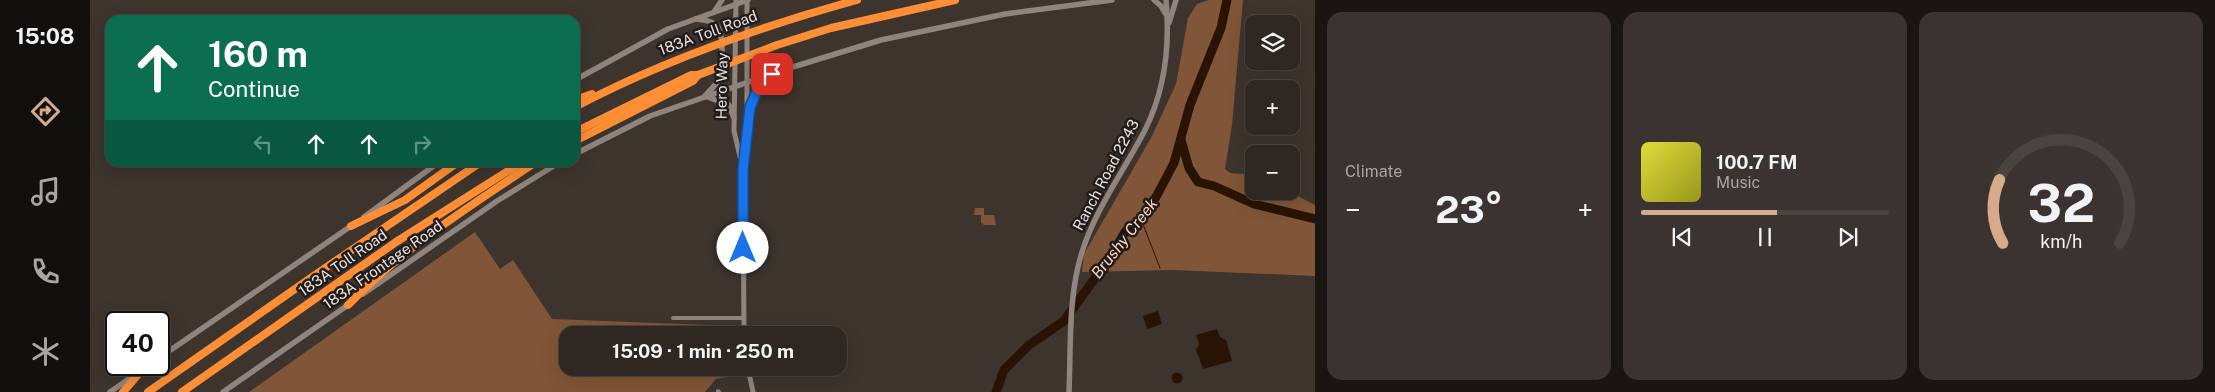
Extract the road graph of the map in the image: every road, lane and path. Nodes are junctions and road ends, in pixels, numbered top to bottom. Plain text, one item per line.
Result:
1 (722, 0) edge
2 (748, 0) edge
3 (857, 0) edge
4 (955, 0) edge
5 (1112, 0) edge
6 (1154, 0) edge
7 (1166, 0) edge
8 (1176, 0) edge
9 (736, 2) edge
10 (714, 12) junction
11 (1166, 17) junction
12 (696, 19) junction
13 (1167, 30) junction
14 (772, 74) junction
15 (698, 75) junction
16 (580, 77) edge
17 (747, 82) junction
18 (735, 86) junction
19 (613, 87) junction
20 (706, 96) junction
21 (580, 98) edge
22 (580, 104) edge
23 (734, 118) junction
24 (580, 130) edge
25 (747, 132) junction
26 (580, 138) edge
27 (580, 151) edge
28 (432, 167) edge
29 (451, 167) edge
30 (473, 167) edge
31 (514, 167) edge
32 (529, 167) edge
33 (552, 167) edge
34 (743, 170) junction
35 (351, 226) junction
36 (348, 305) junction
37 (672, 318) dead end
38 (744, 318) junction
39 (744, 326) edge
40 (170, 350) edge
41 (134, 376) edge
42 (137, 376) edge
43 (750, 376) edge
44 (110, 392) edge
45 (123, 392) edge
46 (148, 392) edge
47 (182, 392) edge
48 (223, 392) edge
49 (753, 392) edge
50 (1069, 392) edge

1 - 10 main road
2 - 9 main road
2 - 17 street, Hero Way
3 - 19 highway, 183A Toll Road
4 - 15 highway
5 - 14 main road
6 - 11 main road
7 - 11 main road, Ranch Road 2243
8 - 13 main road
9 - 10 main road
9 - 18 street, Hero Way
10 - 12 main road
11 - 13 main road, Ranch Road 2243
12 - 16 main road
12 - 20 main road
13 - 50 main road, Ranch Road 2243
14 - 17 main road
14 - 25 main road
15 - 24 highway
15 - 26 highway
17 - 18 main road
17 - 25 street, Hero Way
18 - 20 main road
18 - 23 street, Hero Way
19 - 21 highway
19 - 22 highway, 183A Toll Road
20 - 23 main road
20 - 27 main road
23 - 34 street, Hero Way
25 - 34 street, Hero Way
28 - 35 main road
29 - 35 highway
30 - 46 highway, 183A Toll Road
31 - 47 highway, 183A Toll Road
32 - 36 highway
33 - 36 main road, 183A Frontage Road
34 - 38 street, Hero Way
35 - 40 main road
36 - 48 main road, 183A Frontage Road
37 - 38 street
38 - 39 street, Hero Way
41 - 44 main road
42 - 45 highway
43 - 49 street

